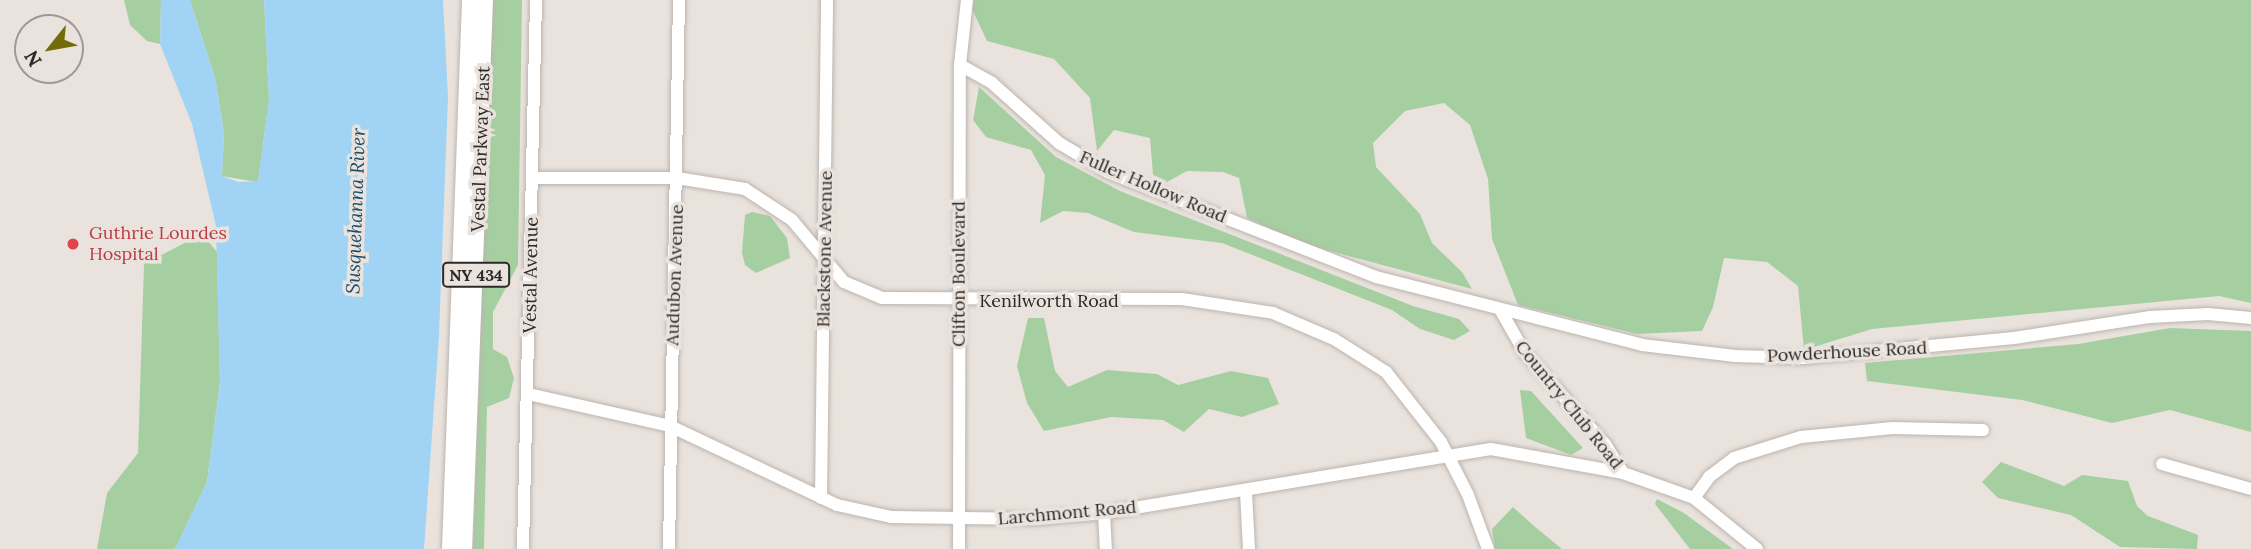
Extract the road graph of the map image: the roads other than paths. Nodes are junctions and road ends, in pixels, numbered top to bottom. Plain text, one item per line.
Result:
1 (470, 0) edge
2 (485, 0) edge
3 (536, 0) edge
4 (679, 0) edge
5 (827, 0) edge
6 (967, 0) edge
7 (960, 65) junction
8 (533, 178) junction
9 (677, 178) junction
10 (823, 260) junction
11 (1367, 273) joint
12 (959, 301) junction
13 (1501, 311) junction
14 (2251, 318) edge
15 (528, 394) junction
16 (670, 426) junction
17 (1983, 430) dead end
18 (1449, 456) junction
19 (2162, 464) dead end
20 (1623, 473) junction
21 (2251, 489) edge
22 (1247, 492) junction
23 (821, 498) junction
24 (1694, 498) junction
25 (1104, 513) junction
26 (958, 520) junction
27 (450, 549) edge
28 (464, 549) edge
29 (523, 549) edge
30 (669, 549) edge
31 (959, 549) edge
32 (1106, 549) edge
33 (1249, 549) edge
34 (1488, 549) edge
35 (1757, 549) edge

1 - 27 main road, Vestal Parkway East / NY 434
2 - 28 main road, Vestal Parkway East / NY 434
3 - 8 street, Vestal Avenue
4 - 9 street, Audubon Avenue
5 - 10 street, Blackstone Avenue
6 - 7 street, Clifton Boulevard
7 - 11 street, Fuller Hollow Road
7 - 12 street, Clifton Boulevard
8 - 9 street, Kenilworth Road
8 - 15 street, Vestal Avenue
9 - 10 street, Kenilworth Road
9 - 16 street, Audubon Avenue
10 - 12 street, Kenilworth Road
10 - 23 street, Blackstone Avenue
11 - 13 street, Powderhouse Road
12 - 18 street, Kenilworth Road
12 - 26 street, Clifton Boulevard
13 - 14 street, Powderhouse Road
13 - 20 street, Country Club Road
15 - 16 street, Larchmont Road
15 - 29 street, Vestal Avenue
16 - 23 street, Larchmont Road
16 - 30 street, Audubon Avenue
17 - 24 street
18 - 20 street, Larchmont Road
18 - 22 street, Larchmont Road
18 - 34 street, Kenilworth Road
19 - 21 street
20 - 24 street, Country Club Road
22 - 25 street, Larchmont Road
22 - 33 street
23 - 26 street, Larchmont Road
24 - 35 street, Country Club Road
25 - 26 street, Larchmont Road
25 - 32 street
26 - 31 street, Clifton Boulevard

